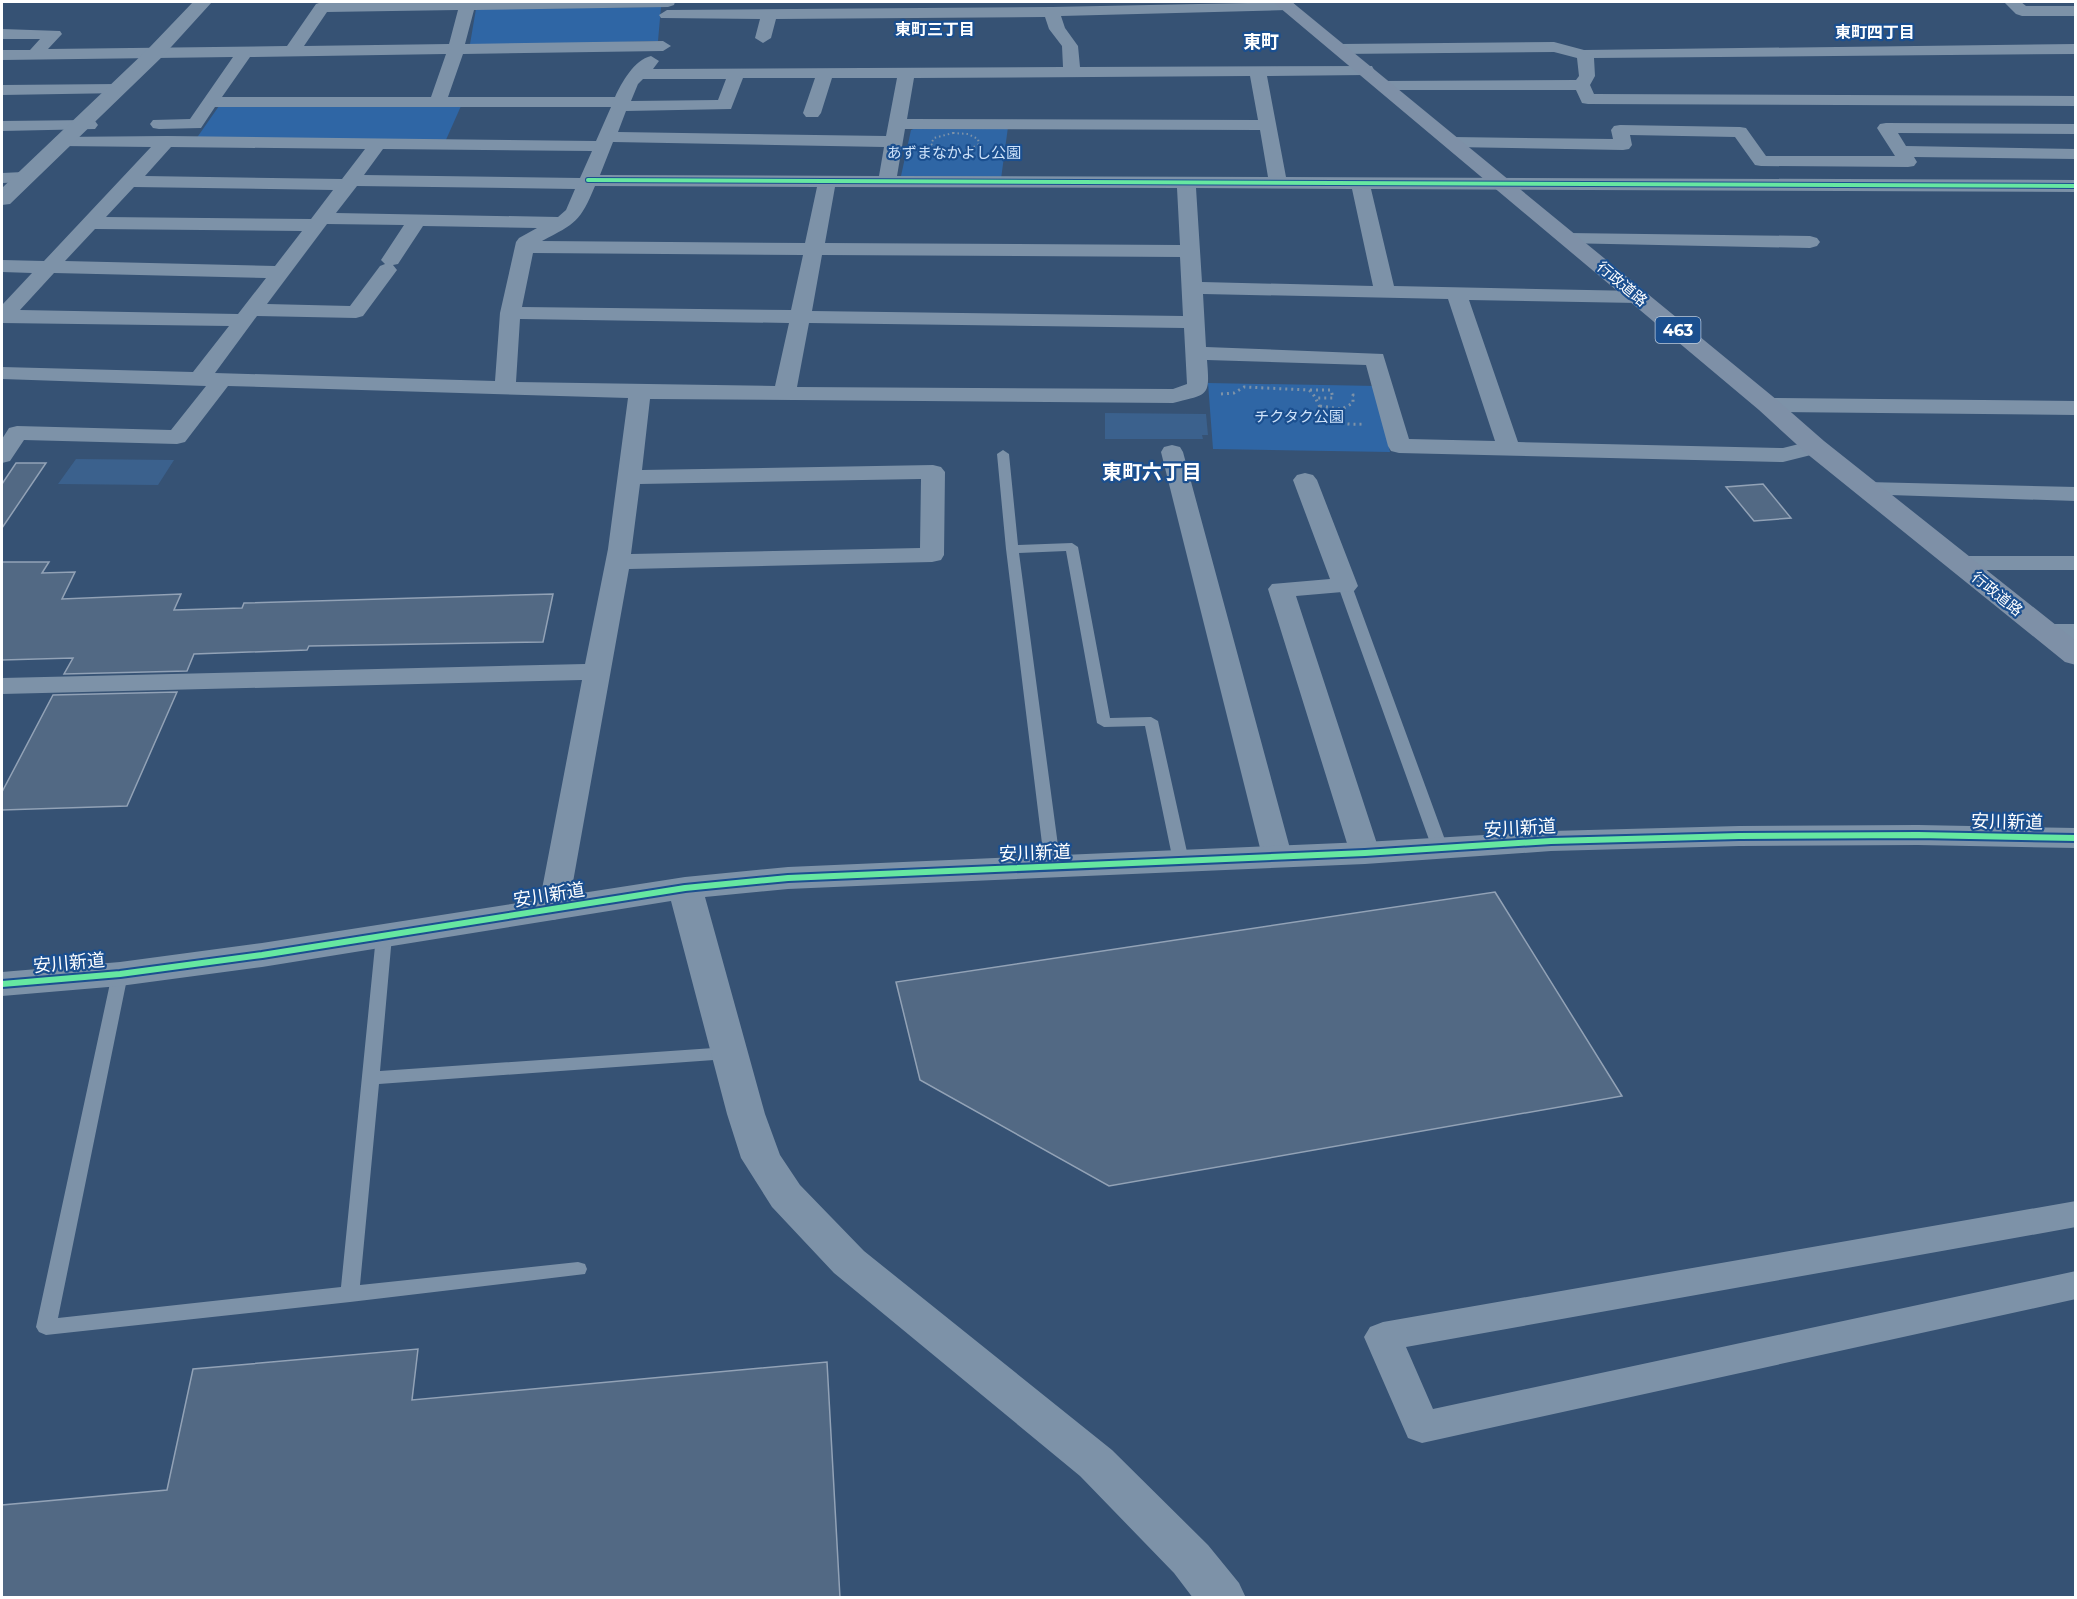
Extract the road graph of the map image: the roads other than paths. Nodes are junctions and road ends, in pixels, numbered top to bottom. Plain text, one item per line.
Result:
1 (203, 2) edge
2 (2012, 2) edge
3 (1285, 3) edge
4 (467, 4) junction
5 (668, 6) edge
6 (1021, 7) edge
7 (2076, 11) edge
8 (1052, 12) junction
9 (770, 14) junction
10 (2, 34) edge
11 (763, 38) dead end
12 (663, 46) junction
13 (456, 49) junction
14 (1340, 49) junction
15 (2076, 49) edge
16 (292, 51) junction
17 (245, 52) junction
18 (155, 53) junction
19 (2, 55) edge
20 (34, 55) junction
21 (1585, 55) junction
22 (1258, 71) junction
23 (1072, 72) junction
24 (906, 73) junction
25 (638, 74) junction
26 (736, 74) junction
27 (825, 74) junction
28 (1376, 77) junction
29 (1582, 85) junction
30 (117, 89) junction
31 (2, 90) edge
32 (2076, 101) edge
33 (210, 102) junction
34 (437, 102) junction
35 (621, 104) junction
36 (812, 113) dead end
37 (79, 125) junction
38 (1267, 125) junction
39 (2, 126) edge
40 (2076, 129) edge
41 (896, 133) junction
42 (62, 141) junction
43 (168, 141) junction
44 (605, 141) junction
45 (824, 141) junction
46 (1453, 142) junction
47 (380, 143) junction
48 (1900, 151) junction
49 (2076, 154) edge
50 (1770, 161) junction
51 (2, 178) edge
52 (23, 178) junction
53 (130, 181) junction
54 (350, 182) junction
55 (587, 182) junction
56 (819, 182) junction
57 (887, 182) junction
58 (1278, 183) junction
59 (1360, 183) junction
60 (1186, 184) junction
61 (1502, 184) junction
62 (1781, 184) junction
63 (2076, 186) edge
64 (2, 199) edge
65 (417, 220) junction
66 (320, 221) junction
67 (90, 223) junction
68 (557, 225) junction
69 (587, 227) dead end
70 (1568, 239) junction
71 (1810, 242) dead end
72 (525, 247) junction
73 (813, 248) junction
74 (1190, 251) junction
75 (2, 266) edge
76 (49, 267) junction
77 (280, 272) junction
78 (1192, 288) junction
79 (1385, 292) junction
80 (1456, 293) junction
81 (1638, 297) junction
82 (510, 313) junction
83 (248, 315) junction
84 (800, 315) junction
85 (2, 316) edge
86 (1194, 322) junction
87 (1196, 353) junction
88 (2, 373) edge
89 (199, 379) junction
90 (222, 380) junction
91 (505, 388) junction
92 (640, 392) junction
93 (785, 393) junction
94 (1768, 405) junction
95 (2076, 408) edge
96 (1815, 447) junction
97 (1509, 448) junction
98 (1172, 452) dead end
99 (1003, 453) dead end
100 (2, 456) edge
101 (629, 477) junction
102 (1305, 480) dead end
103 (1867, 489) junction
104 (2076, 494) edge
105 (1012, 549) junction
106 (618, 562) junction
107 (1959, 563) junction
108 (2076, 563) edge
109 (1345, 586) junction
110 (2046, 632) junction
111 (2076, 632) edge
112 (2076, 656) edge
113 (597, 672) junction
114 (2, 686) edge
115 (2076, 838) edge
116 (1440, 848) junction
117 (1365, 853) junction
118 (1277, 856) junction
119 (1181, 861) junction
120 (1053, 868) junction
121 (685, 888) junction
122 (553, 910) junction
123 (384, 936) junction
124 (120, 974) junction
125 (2, 984) edge
126 (728, 1053) junction
127 (371, 1078) junction
128 (2076, 1214) edge
129 (578, 1269) dead end
130 (2076, 1285) edge
131 (350, 1295) junction
132 (1222, 1598) edge

1 - 18 street
2 - 7 street
3 - 8 street
3 - 14 highway, 行政道路 / 463
4 - 5 street
4 - 13 street
4 - 16 street
5 - 9 street
5 - 12 street
6 - 8 street
6 - 9 street
8 - 23 street
9 - 11 street
10 - 20 street
12 - 13 street
12 - 25 street
13 - 16 street
13 - 34 street
14 - 21 street
14 - 28 highway, 行政道路 / 463
15 - 21 street
16 - 17 street
17 - 18 street
17 - 33 street
18 - 20 street
18 - 30 street
19 - 20 street
21 - 29 street
22 - 23 street
22 - 28 street
22 - 38 street
23 - 24 street
24 - 27 street
24 - 41 street
25 - 26 street
25 - 35 street
26 - 27 street
26 - 35 street
27 - 36 street
28 - 29 street
28 - 46 highway, 行政道路 / 463
29 - 32 street
30 - 31 street
30 - 37 street
33 - 34 street
33 - 37 street
34 - 35 street
35 - 44 street
37 - 39 street
37 - 42 street
38 - 41 street
38 - 58 street
40 - 48 street
41 - 45 street
41 - 57 street
42 - 43 street
42 - 52 street
43 - 47 street
43 - 53 street
44 - 45 street
44 - 47 street
44 - 55 street
45 - 56 street
46 - 50 street
46 - 61 highway, 行政道路 / 463
47 - 54 street
48 - 49 street
48 - 50 street
50 - 62 street
51 - 52 street
52 - 64 street
53 - 54 street
53 - 67 street
54 - 55 street
54 - 66 street
55 - 56 street
55 - 68 street
56 - 57 street
56 - 73 street
57 - 60 street
58 - 59 street
58 - 60 street
59 - 61 street
59 - 79 street
60 - 74 street
61 - 62 street
61 - 70 highway, 行政道路 / 463
62 - 63 street
65 - 66 street
65 - 68 street
65 - 83 street
66 - 67 street
66 - 77 street
67 - 76 street
68 - 69 street
68 - 72 street
70 - 71 street
70 - 81 highway, 行政道路 / 463
72 - 73 street
72 - 82 street
73 - 74 street
73 - 84 street
74 - 78 street
75 - 76 street
76 - 77 street
76 - 85 street
77 - 83 street
78 - 79 street
78 - 86 street
79 - 80 street
80 - 81 street
80 - 97 street
81 - 94 highway, 行政道路 / 463
82 - 84 street
82 - 91 street
83 - 85 street
83 - 89 street
84 - 86 street
84 - 93 street
86 - 87 street
87 - 93 street
87 - 97 street
88 - 89 street
89 - 90 street
90 - 91 street
90 - 100 street
91 - 92 street
92 - 93 street
92 - 101 street
94 - 95 street
94 - 96 highway, 行政道路 / 463
96 - 97 street
96 - 103 highway, 行政道路 / 463
98 - 118 street
99 - 105 lane
101 - 106 street
101 - 106 street
102 - 109 street
103 - 104 street
103 - 107 highway, 行政道路 / 463
105 - 119 lane
105 - 120 lane
106 - 113 street
107 - 108 street
107 - 110 highway, 行政道路 / 463
109 - 116 lane
109 - 117 street
110 - 111 street
110 - 112 highway, 行政道路 / 463
113 - 114 street
113 - 122 street
115 - 116 street, 安川新道
116 - 117 street, 安川新道
117 - 118 street, 安川新道
118 - 119 street, 安川新道
119 - 120 street, 安川新道
120 - 121 street, 安川新道
121 - 122 street, 安川新道
121 - 126 street
122 - 123 street, 安川新道
123 - 124 street, 安川新道
123 - 127 lane
124 - 125 street, 安川新道
124 - 131 lane
126 - 127 lane
126 - 132 street
127 - 131 lane
128 - 130 street
129 - 131 lane

